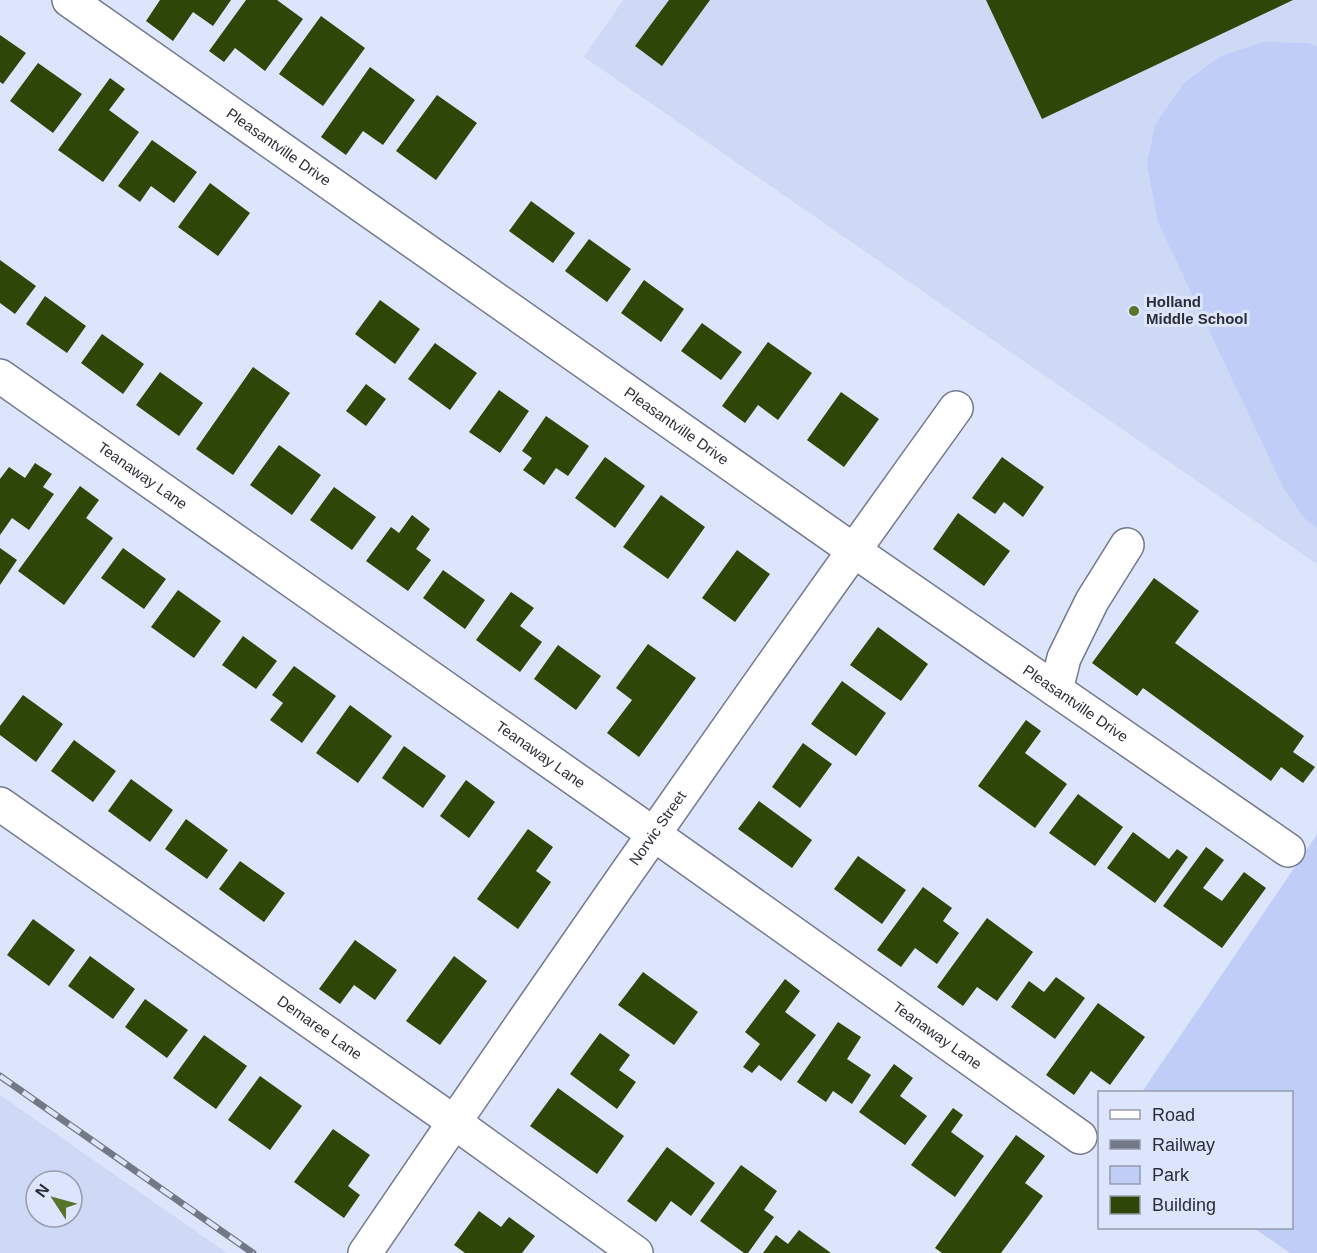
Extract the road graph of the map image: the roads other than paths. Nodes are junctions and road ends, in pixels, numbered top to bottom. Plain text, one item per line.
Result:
1 (69, 0) edge
2 (0, 376) edge
3 (956, 408) dead end
4 (1127, 545) dead end
5 (854, 550) junction
6 (1056, 690) junction
7 (0, 804) edge
8 (655, 834) junction
9 (1287, 850) dead end
10 (454, 1122) junction
11 (1080, 1137) dead end
12 (365, 1253) edge
13 (636, 1253) edge

1 - 5 street, Pleasantville Drive
2 - 8 street, Teanaway Lane
3 - 5 street, Norvic Street
4 - 6 street
5 - 6 street, Pleasantville Drive
5 - 8 street, Norvic Street
6 - 9 street, Pleasantville Drive
7 - 10 street, Demaree Lane
8 - 10 street, Norvic Street
8 - 11 street, Teanaway Lane
10 - 12 street, Norvic Street
10 - 13 street, Demaree Lane

